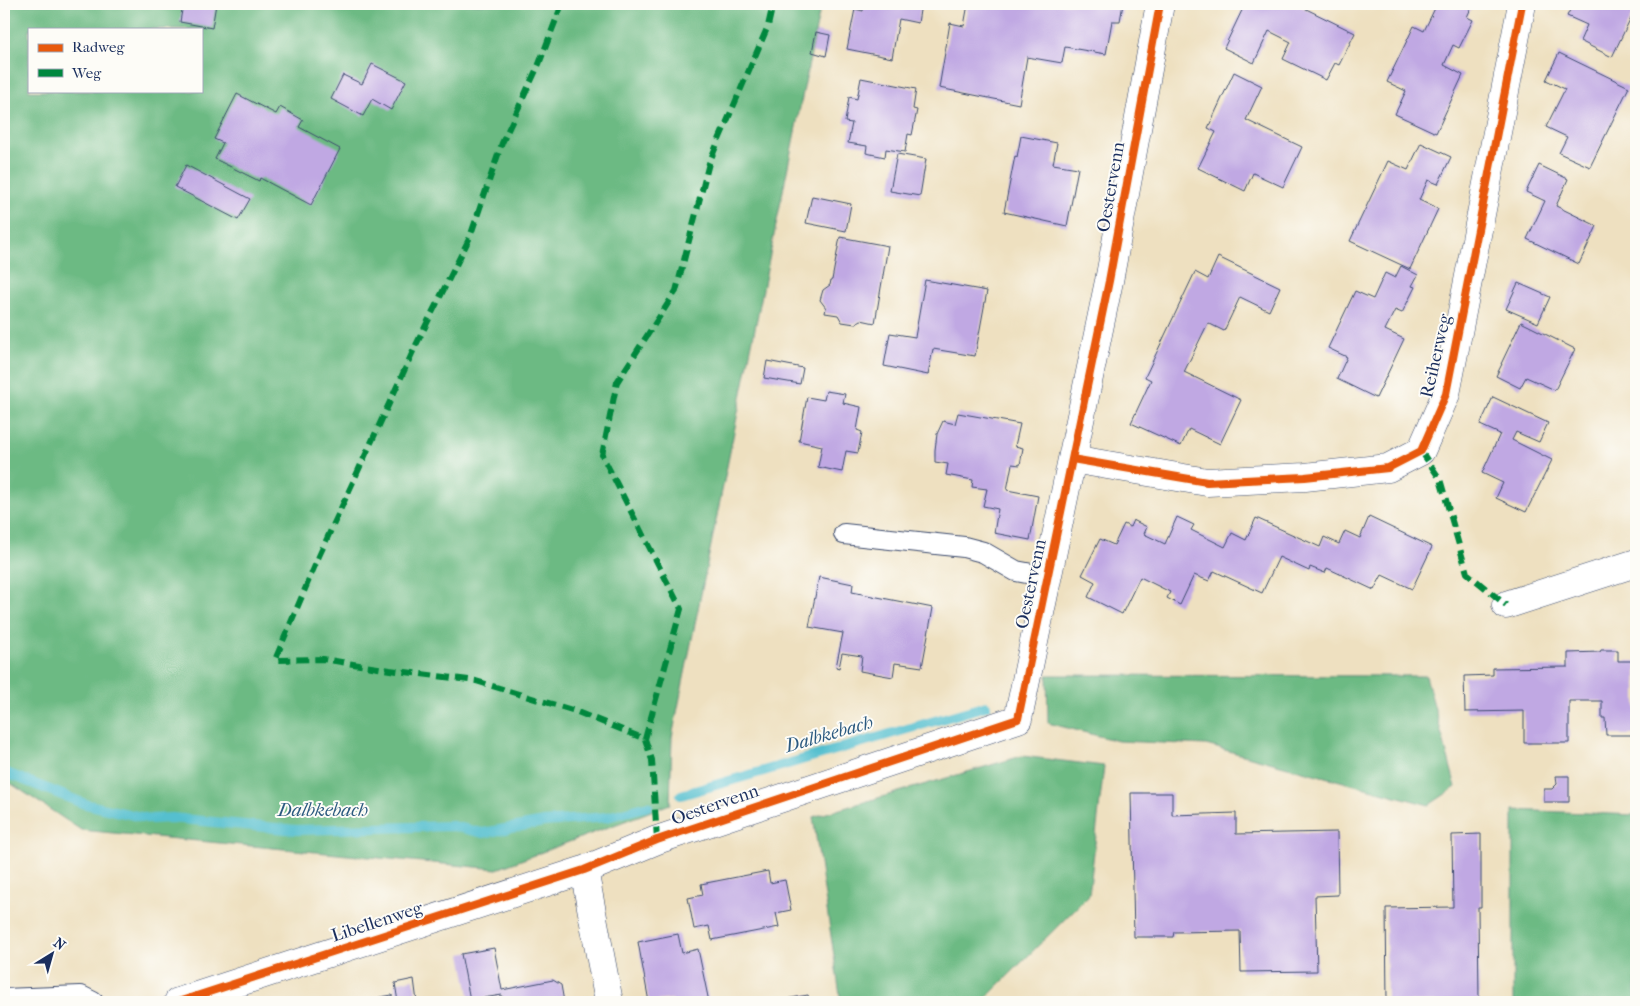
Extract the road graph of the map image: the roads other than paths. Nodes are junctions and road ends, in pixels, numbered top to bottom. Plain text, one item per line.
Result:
1 (1160, 4) edge
2 (1522, 4) edge
3 (1072, 460) junction
4 (844, 534) dead end
5 (1636, 563) edge
6 (1048, 576) junction
7 (1506, 605) dead end
8 (584, 870) junction
9 (4, 998) edge
10 (92, 1002) edge
11 (178, 1002) edge
12 (609, 1002) edge

1 - 3 street, Oestervenn
2 - 3 street, Reiherweg
3 - 6 street, Oestervenn
4 - 6 lane
5 - 7 street
6 - 8 street, Oestervenn
8 - 11 street, Libellenweg
8 - 12 street
9 - 10 lane

